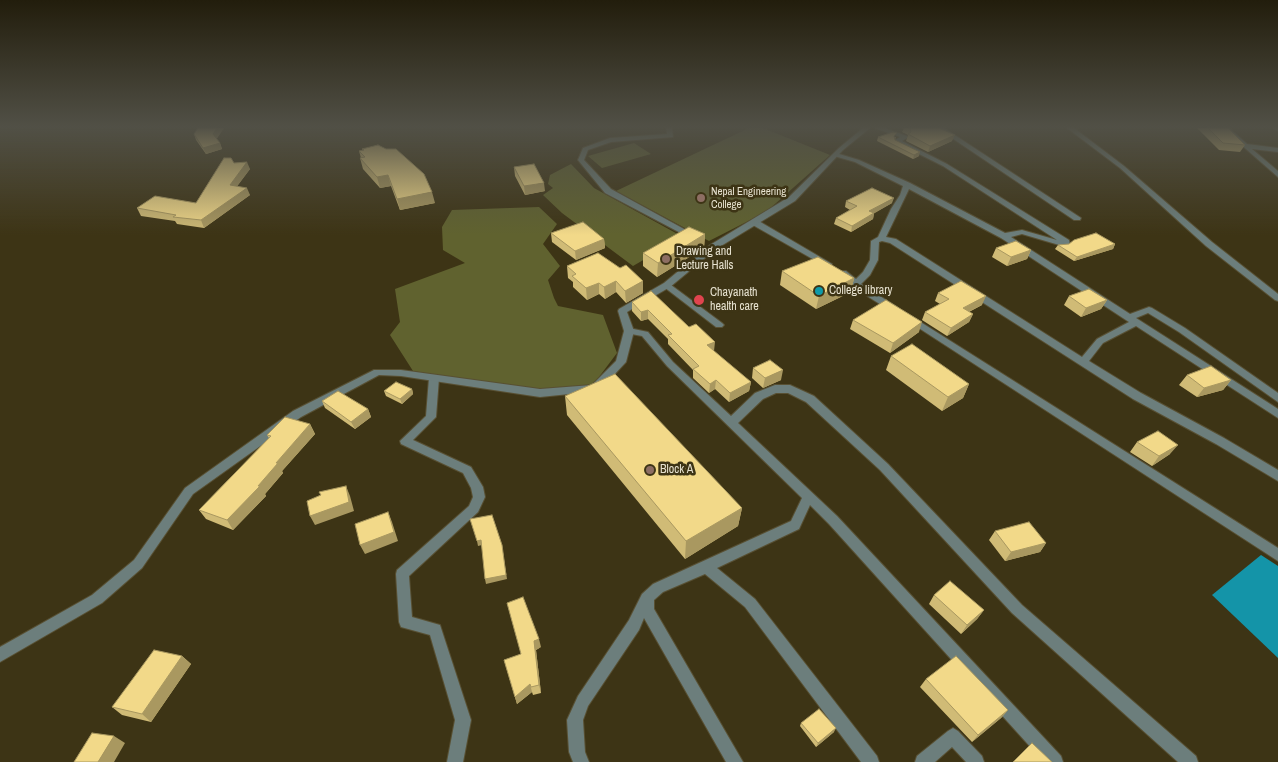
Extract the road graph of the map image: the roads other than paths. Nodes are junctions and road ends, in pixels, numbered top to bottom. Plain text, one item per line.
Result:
1 (584, 164) edge
2 (827, 164) edge
3 (862, 164) edge
4 (941, 164) edge
5 (995, 164) edge
6 (1117, 164) edge
7 (1265, 164) edge
8 (1278, 175) edge
9 (907, 185) junction
10 (1077, 218) dead end
11 (754, 222) junction
12 (1004, 236) junction
13 (881, 238) junction
14 (698, 240) edge
15 (856, 284) junction
16 (667, 286) junction
17 (1278, 298) edge
18 (1132, 319) junction
19 (719, 325) dead end
20 (629, 331) junction
21 (1083, 362) junction
22 (434, 378) junction
23 (1278, 398) edge
24 (1278, 414) edge
25 (732, 422) junction
26 (1278, 476) edge
27 (808, 497) junction
28 (1278, 555) edge
29 (706, 567) junction
30 (647, 598) junction
31 (0, 655) edge
32 (455, 762) edge
33 (581, 762) edge
34 (736, 762) edge
35 (871, 762) edge
36 (923, 762) edge
37 (976, 762) edge
38 (1055, 762) edge
39 (1190, 762) edge

1 - 14 street
2 - 11 street
3 - 9 street
4 - 12 street
5 - 10 street
6 - 17 street
7 - 8 street
9 - 12 street
9 - 13 street
11 - 15 street
11 - 16 street
12 - 18 street
13 - 15 street
13 - 21 street
15 - 28 street
16 - 19 street
16 - 20 street
18 - 21 street
18 - 23 street
18 - 24 street
20 - 22 street
20 - 25 street
21 - 26 street
22 - 31 street
22 - 32 street
25 - 27 street
25 - 39 street
27 - 29 street
27 - 38 street
29 - 30 street
29 - 35 street
30 - 33 street
30 - 34 street
36 - 37 street

